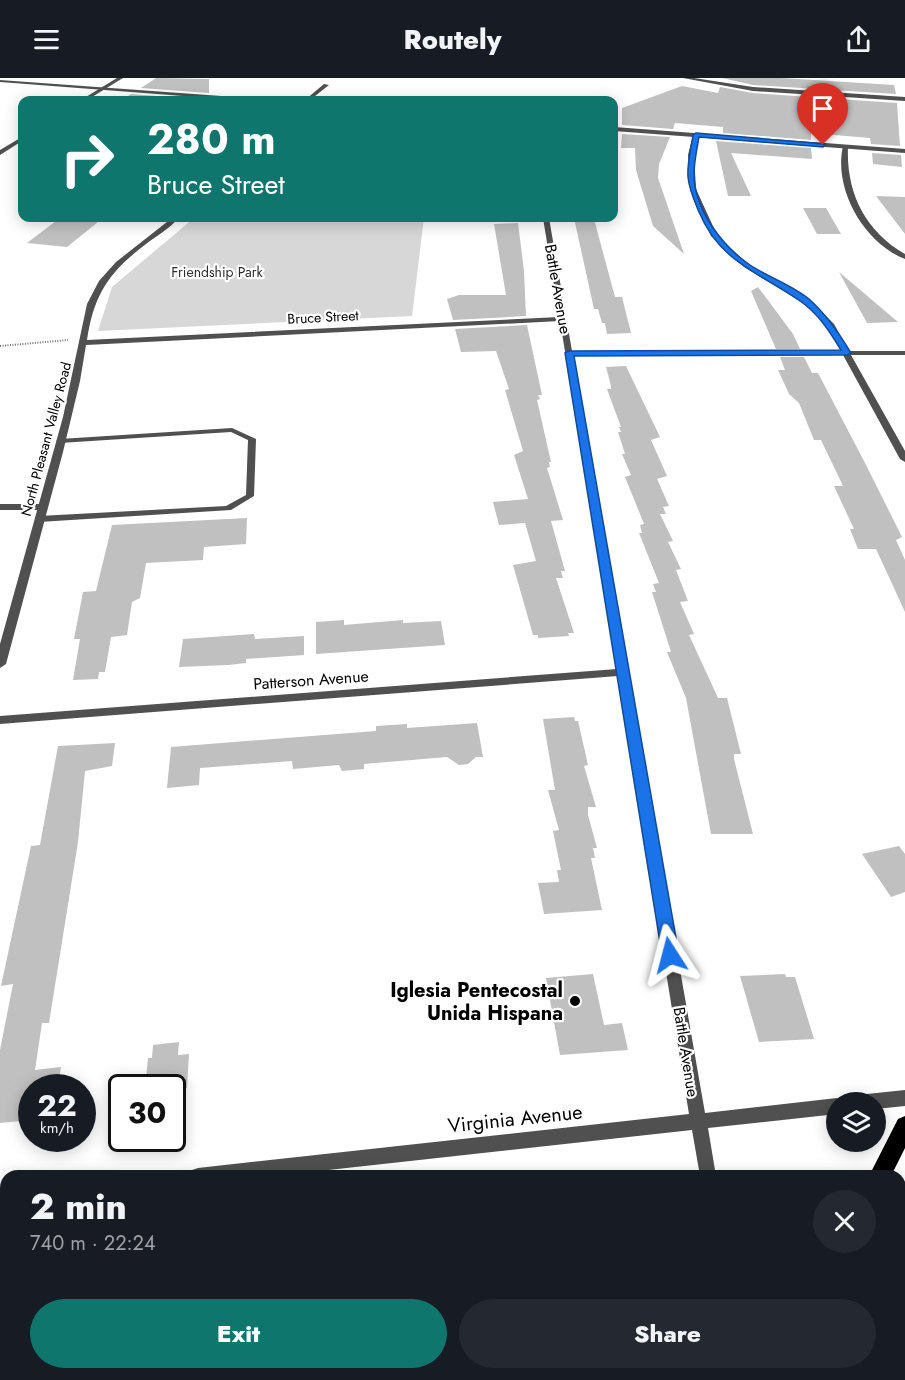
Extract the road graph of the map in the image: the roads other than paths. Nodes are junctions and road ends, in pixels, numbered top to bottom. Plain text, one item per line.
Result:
1 (121, 78) edge
2 (686, 78) edge
3 (0, 81) edge
4 (326, 85) dead end
5 (102, 89) junction
6 (91, 96) edge
7 (196, 96) edge
8 (312, 96) edge
9 (905, 99) edge
10 (618, 129) edge
11 (696, 135) junction
12 (18, 142) edge
13 (844, 147) junction
14 (905, 151) edge
15 (0, 153) edge
16 (170, 222) edge
17 (547, 222) edge
18 (905, 257) edge
19 (564, 319) junction
20 (82, 343) junction
21 (569, 353) junction
22 (847, 353) junction
23 (905, 353) edge
24 (60, 441) junction
25 (905, 459) edge
26 (0, 507) edge
27 (42, 507) junction
28 (39, 519) junction
29 (0, 664) edge
30 (624, 672) junction
31 (0, 720) edge
32 (905, 1098) edge
33 (886, 1100) edge
34 (826, 1107) edge
35 (698, 1120) junction
36 (905, 1126) edge
37 (252, 1170) edge
38 (707, 1170) edge
39 (883, 1170) edge

1 - 5 street
2 - 9 street
3 - 5 street
4 - 8 street
5 - 6 street
5 - 7 street
10 - 11 street
11 - 13 street
11 - 22 street
12 - 15 street
13 - 14 street
13 - 18 street
16 - 20 street, North Pleasant Valley Road
17 - 19 street, Battle Avenue
19 - 20 street, Bruce Street
19 - 21 street, Battle Avenue
20 - 24 street, North Pleasant Valley Road
21 - 22 street
21 - 30 street, Battle Avenue
22 - 23 street
22 - 25 street
24 - 27 street, North Pleasant Valley Road
24 - 28 lane
26 - 27 lane
27 - 28 street, North Pleasant Valley Road
28 - 29 street, North Pleasant Valley Road
30 - 31 street, Patterson Avenue
30 - 35 street, Battle Avenue
32 - 33 street
34 - 35 street, Virginia Avenue
35 - 37 street, Virginia Avenue
35 - 38 street, Battle Avenue
36 - 39 main road

